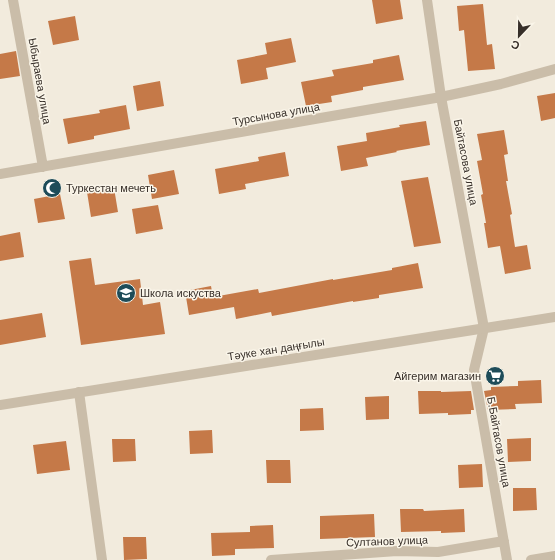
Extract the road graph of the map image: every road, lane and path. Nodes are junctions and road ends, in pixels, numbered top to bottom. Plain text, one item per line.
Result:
1 (13, 0) edge
2 (427, 0) edge
3 (555, 69) edge
4 (441, 97) junction
5 (43, 167) junction
6 (0, 174) edge
7 (555, 317) edge
8 (484, 328) junction
9 (79, 392) junction
10 (0, 405) edge
11 (504, 541) junction
12 (555, 556) edge
13 (102, 560) edge
14 (271, 560) edge
15 (507, 560) edge
16 (531, 560) edge

1 - 5 street, Ыбыраева улица
2 - 4 street, Байтасова улица
3 - 4 street, Турсынова улица
4 - 5 street, Турсынова улица
4 - 8 street, Байтасова улица
5 - 6 street, Турсынова улица
7 - 8 street, Тәуке хан даңғылы
8 - 9 street, Тәуке хан даңғылы
8 - 11 street, Б.Байтасов улица
9 - 10 street, Тәуке хан даңғылы
9 - 13 street
11 - 14 street, Султанов улица
11 - 15 street, Б.Байтасов улица
12 - 16 street

